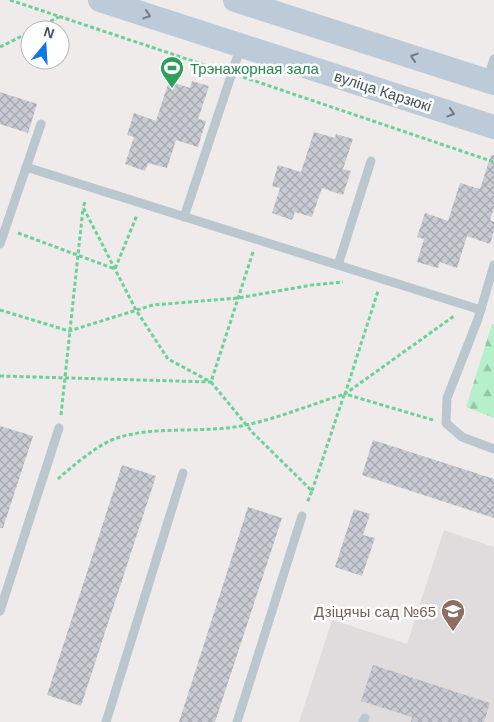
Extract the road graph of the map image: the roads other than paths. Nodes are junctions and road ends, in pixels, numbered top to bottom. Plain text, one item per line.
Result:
1 (100, 0) edge
2 (235, 0) edge
3 (241, 46) junction
4 (492, 74) edge
5 (41, 124) dead end
6 (494, 127) edge
7 (371, 161) dead end
8 (26, 167) junction
9 (184, 217) junction
10 (0, 244) edge
11 (338, 265) junction
12 (494, 265) edge
13 (481, 310) junction
14 (59, 428) road end
15 (494, 449) edge
16 (183, 473) dead end
17 (302, 516) road end
18 (0, 611) edge
19 (106, 722) edge
20 (238, 722) edge

1 -> 3 street, вуліца Карзюкі
4 -> 2 street
3 -> 6 street, вуліца Карзюкі
3 - 9 lane
5 - 8 lane
7 - 11 lane
8 - 9 lane
8 - 10 lane
9 - 11 lane
11 - 13 lane
12 - 13 lane
13 - 15 lane
14 - 18 lane
16 - 19 lane
17 - 20 lane

